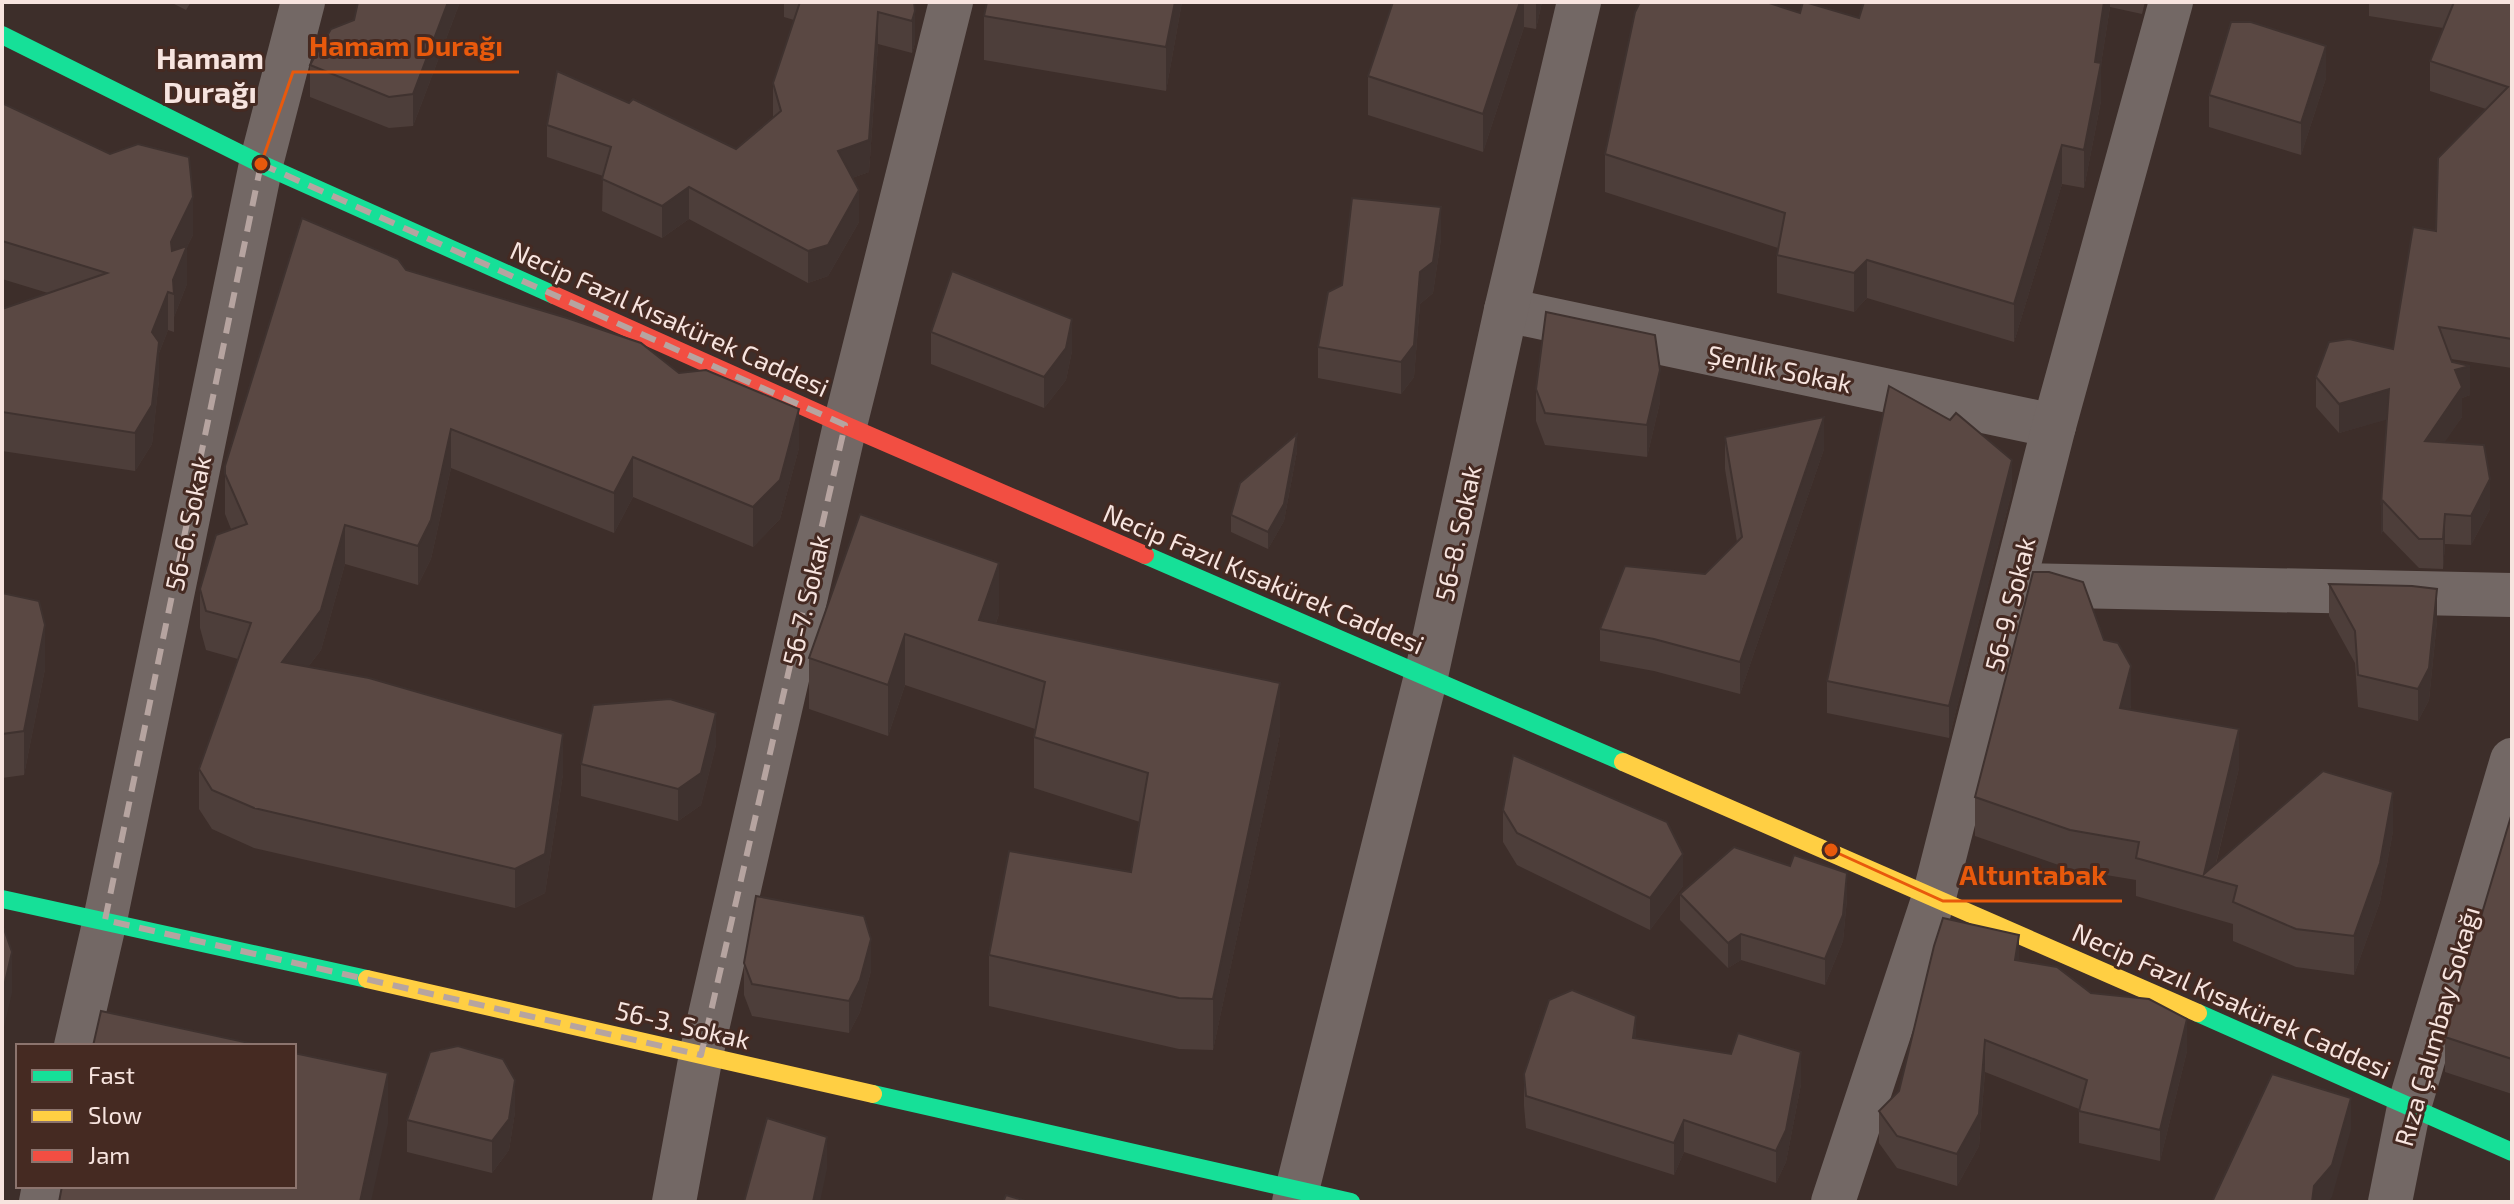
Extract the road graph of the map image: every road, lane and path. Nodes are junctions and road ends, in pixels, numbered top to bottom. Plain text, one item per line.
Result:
1 (303, 2) edge
2 (951, 2) edge
3 (1579, 2) edge
4 (2171, 2) edge
5 (2, 35) edge
6 (261, 164) junction
7 (1506, 310) junction
8 (845, 425) junction
9 (2054, 426) junction
10 (2015, 585) junction
11 (2512, 595) edge
12 (1426, 676) junction
13 (2512, 760) edge
14 (1934, 897) junction
15 (2, 899) edge
16 (105, 920) junction
17 (76, 1044) edge
18 (701, 1055) junction
19 (2409, 1107) junction
20 (2512, 1152) edge
21 (1295, 1195) edge
22 (674, 1202) edge
23 (1351, 1202) edge
24 (1833, 1202) edge
25 (2390, 1202) edge

1 - 6 street, 56-6. Sokak
2 - 8 street, 56-7. Sokak
3 - 7 street, 56-8. Sokak
4 - 9 street, 56-9. Sokak
5 - 6 street, Necip Fazıl Kısakürek Caddesi
6 - 8 street, Necip Fazıl Kısakürek Caddesi
6 - 16 street, 56-6. Sokak
7 - 9 street, Şenlik Sokak
7 - 12 street, 56-8. Sokak
8 - 12 street, Necip Fazıl Kısakürek Caddesi
8 - 18 street, 56-7. Sokak
9 - 10 street, 56-9. Sokak
10 - 11 street
10 - 14 street, 56-9. Sokak
12 - 14 street, Necip Fazıl Kısakürek Caddesi
12 - 21 street, 56-8. Sokak
13 - 19 street, Rıza Çalımbay Sokağı
14 - 19 street, Necip Fazıl Kısakürek Caddesi
14 - 24 street, 56-9. Sokak
15 - 16 street, 56-3. Sokak
16 - 17 street, 56-6. Sokak
16 - 18 street, 56-3. Sokak
18 - 21 street, 56-3. Sokak
18 - 22 street, 56-7. Sokak
19 - 20 street, Necip Fazıl Kısakürek Caddesi
19 - 25 street, Rıza Çalımbay Sokağı
21 - 23 street, 56-3. Sokak

